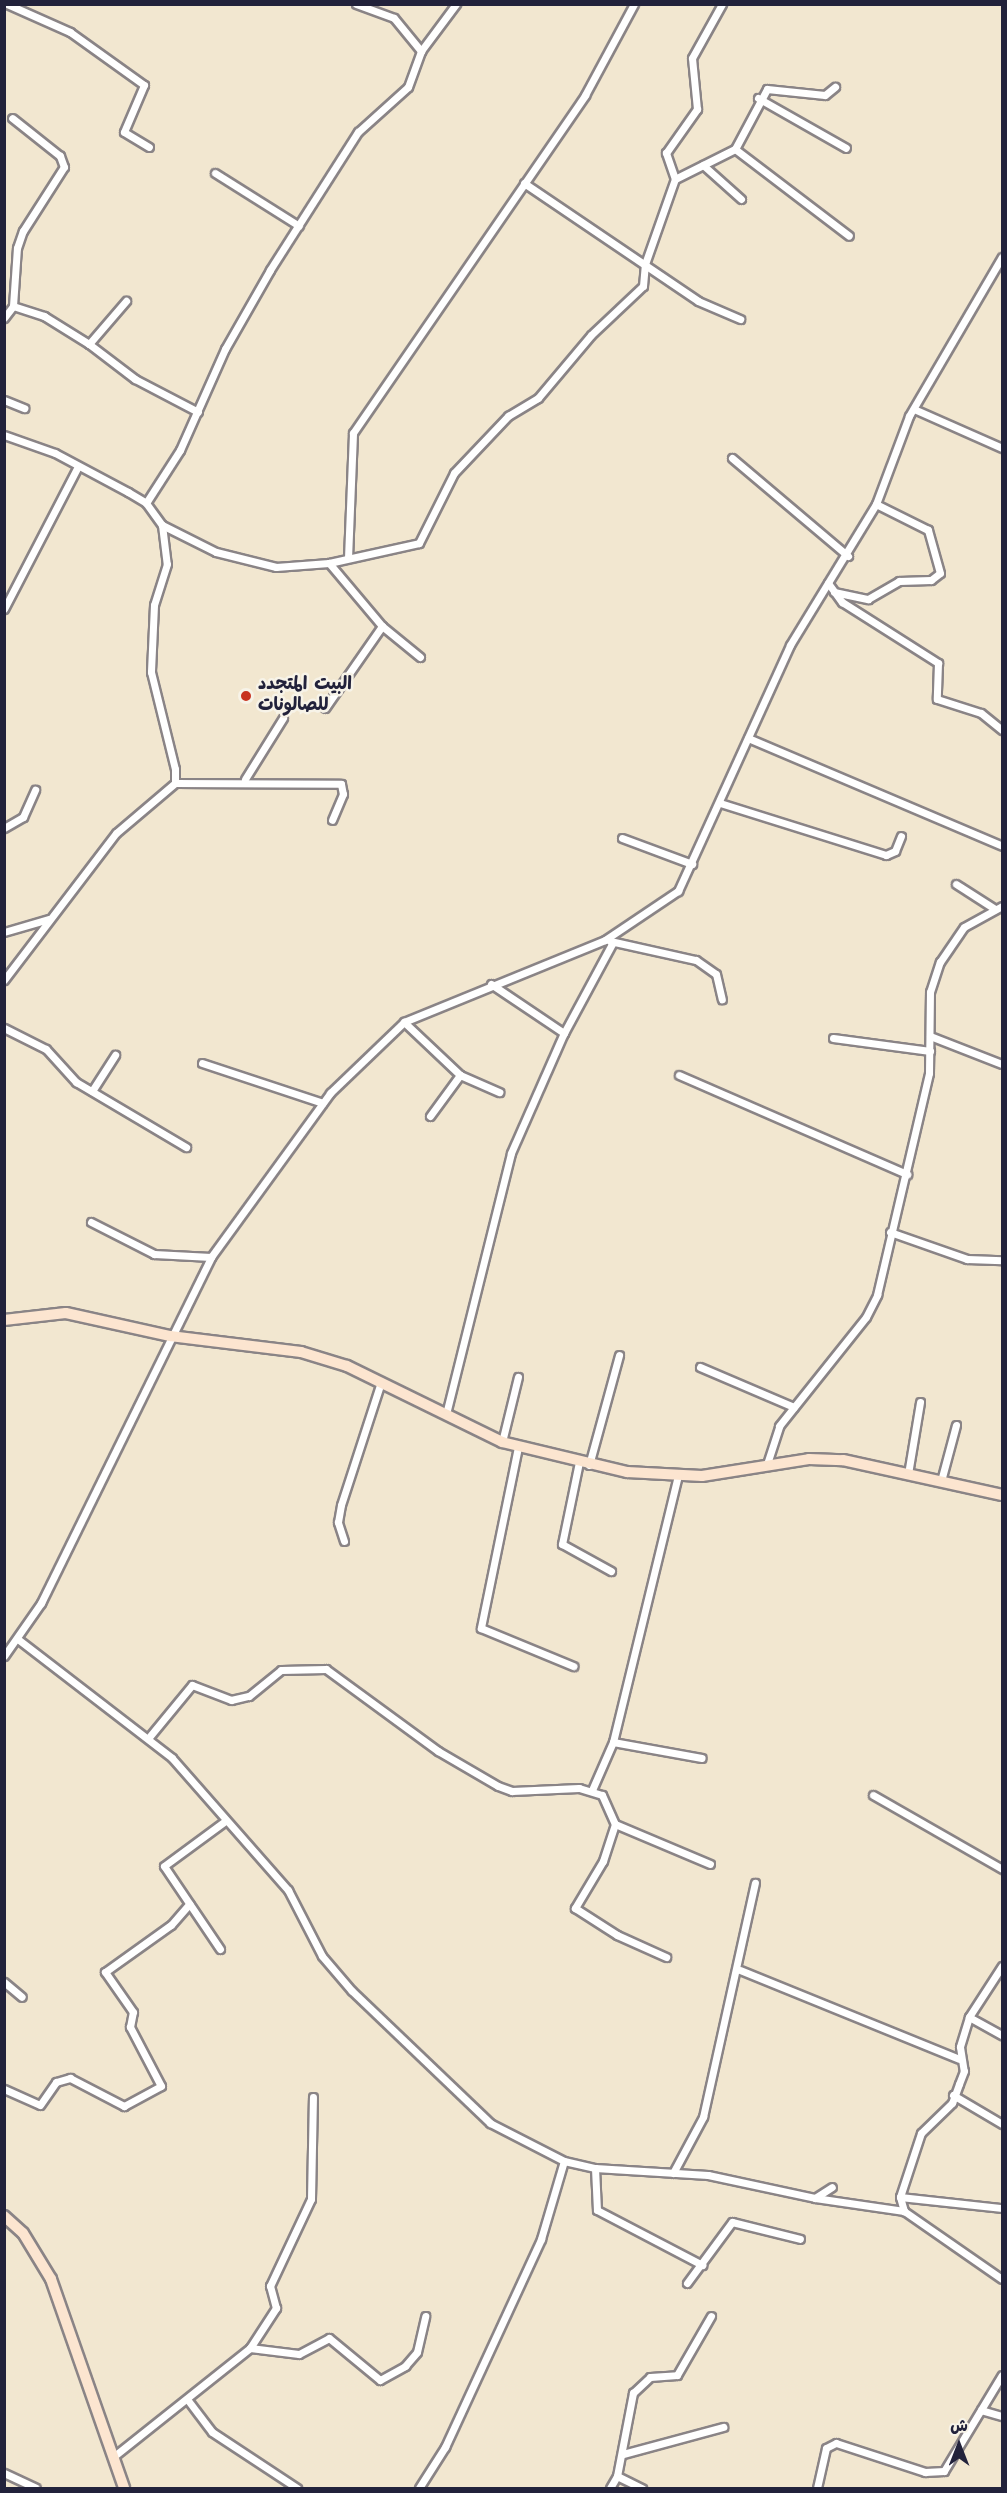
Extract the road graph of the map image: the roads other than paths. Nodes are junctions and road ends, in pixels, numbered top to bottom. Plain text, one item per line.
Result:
1 (7, 4) edge
2 (356, 4) edge
3 (456, 4) edge
4 (633, 4) edge
5 (722, 4) edge
6 (421, 51) junction
7 (836, 87) dead end
8 (758, 98) junction
9 (12, 118) dead end
10 (149, 147) dead end
11 (846, 148) dead end
12 (735, 149) junction
13 (703, 165) junction
14 (215, 173) dead end
15 (675, 179) junction
16 (524, 183) junction
17 (741, 199) dead end
18 (299, 226) junction
19 (849, 236) dead end
20 (1002, 257) edge
21 (645, 264) junction
22 (126, 301) dead end
23 (13, 306) junction
24 (4, 318) edge
25 (740, 320) dead end
26 (88, 344) junction
27 (4, 400) edge
28 (24, 408) dead end
29 (914, 409) junction
30 (198, 412) junction
31 (4, 435) edge
32 (1002, 447) edge
33 (732, 458) dead end
34 (78, 466) junction
35 (146, 503) junction
36 (876, 504) junction
37 (162, 525) junction
38 (848, 556) junction
39 (348, 558) junction
40 (329, 563) junction
41 (828, 583) junction
42 (834, 592) junction
43 (4, 609) edge
44 (382, 626) junction
45 (420, 657) dead end
46 (325, 708) dead end
47 (283, 718) dead end
48 (1002, 730) edge
49 (748, 738) junction
50 (245, 779) junction
51 (175, 783) junction
52 (35, 790) dead end
53 (720, 803) junction
54 (332, 820) dead end
55 (4, 828) edge
56 (901, 836) dead end
57 (622, 838) dead end
58 (1002, 846) edge
59 (692, 864) junction
60 (956, 884) dead end
61 (1002, 906) edge
62 (995, 909) junction
63 (49, 919) junction
64 (5, 931) edge
65 (605, 940) junction
66 (613, 942) junction
67 (4, 980) edge
68 (491, 984) junction
69 (723, 999) dead end
70 (404, 1022) junction
71 (4, 1028) edge
72 (564, 1034) junction
73 (930, 1036) junction
74 (833, 1038) dead end
75 (930, 1051) junction
76 (115, 1055) dead end
77 (202, 1063) dead end
78 (1002, 1064) edge
79 (460, 1075) junction
80 (679, 1075) dead end
81 (92, 1091) junction
82 (499, 1092) dead end
83 (323, 1103) junction
84 (430, 1116) dead end
85 (186, 1147) dead end
86 (907, 1174) junction
87 (91, 1222) dead end
88 (890, 1232) junction
89 (211, 1257) junction
90 (1002, 1260) edge
91 (4, 1320) edge
92 (170, 1336) junction
93 (619, 1355) dead end
94 (700, 1366) dead end
95 (518, 1377) dead end
96 (381, 1382) junction
97 (920, 1402) dead end
98 (794, 1407) junction
99 (446, 1414) junction
100 (956, 1425) dead end
101 (502, 1442) junction
102 (518, 1447) junction
103 (584, 1463) junction
104 (768, 1464) junction
105 (908, 1474) junction
106 (678, 1476) junction
107 (940, 1481) junction
108 (1002, 1495) edge
109 (344, 1541) dead end
110 (610, 1571) dead end
111 (19, 1640) junction
112 (4, 1656) edge
113 (573, 1666) dead end
114 (150, 1736) junction
115 (613, 1742) junction
116 (702, 1758) dead end
117 (592, 1790) junction
118 (873, 1795) dead end
119 (224, 1822) junction
120 (615, 1824) junction
121 (710, 1864) dead end
122 (1002, 1869) edge
123 (755, 1883) dead end
124 (189, 1904) junction
125 (220, 1948) dead end
126 (666, 1957) dead end
127 (1002, 1966) edge
128 (740, 1970) junction
129 (4, 1982) edge
130 (22, 1997) dead end
131 (969, 2017) junction
132 (1002, 2036) edge
133 (959, 2059) junction
134 (4, 2089) edge
135 (953, 2095) junction
136 (313, 2097) dead end
137 (1002, 2124) edge
138 (564, 2161) junction
139 (595, 2168) junction
140 (673, 2173) junction
141 (832, 2187) dead end
142 (900, 2197) junction
143 (815, 2198) junction
144 (1002, 2208) edge
145 (904, 2211) junction
146 (4, 2216) edge
147 (800, 2239) dead end
148 (702, 2265) junction
149 (1002, 2279) edge
150 (687, 2283) dead end
151 (425, 2316) dead end
152 (711, 2316) dead end
153 (250, 2348) junction
154 (1002, 2374) edge
155 (187, 2399) junction
156 (981, 2410) junction
157 (1002, 2416) edge
158 (723, 2427) dead end
159 (623, 2454) junction
160 (113, 2457) junction
161 (4, 2473) edge
162 (617, 2476) junction
163 (36, 2488) edge
164 (124, 2488) edge
165 (297, 2488) edge
166 (419, 2488) edge
167 (610, 2488) edge
168 (642, 2488) edge
169 (817, 2488) edge

1 - 10 street
2 - 6 street
3 - 6 street
4 - 16 street
5 - 15 street
6 - 18 street
7 - 8 street
8 - 11 street
8 - 12 street
9 - 23 street
12 - 13 street
12 - 19 street
13 - 15 street
13 - 17 street
14 - 18 street
15 - 21 street
16 - 21 street
16 - 39 street
18 - 30 street
20 - 29 street
21 - 25 street
21 - 39 street
22 - 26 street
23 - 24 street
23 - 26 street
26 - 30 street
27 - 28 street
29 - 32 street
29 - 36 street
30 - 35 street
31 - 34 street
33 - 38 street
34 - 35 street
34 - 43 street
35 - 37 street
36 - 38 street
36 - 42 street
37 - 40 street
37 - 51 street
38 - 41 street
39 - 40 street
40 - 44 street
41 - 42 street
41 - 49 street
42 - 48 street
44 - 45 street
44 - 46 street
47 - 50 street
49 - 53 street
49 - 58 street
50 - 51 street
50 - 54 street
51 - 63 street
52 - 55 street
53 - 56 street
53 - 59 street
57 - 59 street
59 - 65 street
60 - 62 street
61 - 62 street
62 - 73 street
63 - 64 street
63 - 67 street
65 - 66 street
65 - 68 street
66 - 69 street
66 - 72 street
68 - 70 street
68 - 72 street
70 - 79 street
70 - 83 street
71 - 81 street
72 - 99 street
73 - 75 street
73 - 78 street
74 - 75 street
75 - 86 street
76 - 81 street
77 - 83 street
79 - 82 street
79 - 84 street
80 - 86 street
81 - 85 street
83 - 89 street
86 - 88 street
87 - 89 street
88 - 90 street
88 - 98 street
89 - 92 street
91 - 92 street
92 - 96 street
92 - 111 street
93 - 103 street
94 - 98 street
95 - 101 street
96 - 99 street
96 - 109 street
97 - 105 street
98 - 104 street
99 - 101 street
100 - 107 street
101 - 102 street
102 - 103 street
102 - 113 street
103 - 106 street
103 - 110 street
104 - 105 street
104 - 106 street
105 - 107 street
106 - 115 street
107 - 108 street
111 - 112 street
111 - 114 street
114 - 117 street
114 - 119 street
115 - 116 street
115 - 117 street
117 - 120 street
118 - 122 street
119 - 124 street
119 - 138 street
120 - 121 street
120 - 126 street
123 - 128 street
124 - 125 street
124 - 134 street
127 - 131 street
128 - 133 street
128 - 140 street
129 - 130 street
131 - 132 street
131 - 133 street
133 - 135 street
135 - 137 street
135 - 142 street
136 - 153 street
138 - 139 street
138 - 166 street
139 - 140 street
139 - 148 street
140 - 143 street
141 - 143 street
142 - 144 street
142 - 145 street
143 - 145 street
145 - 149 street
146 - 160 street
147 - 148 street
148 - 150 street
151 - 153 street
152 - 159 street
153 - 155 street
154 - 156 street
155 - 160 street
155 - 165 street
156 - 157 street
156 - 169 street
158 - 159 street
159 - 162 street
160 - 164 street
161 - 163 street
162 - 167 street
162 - 168 street

